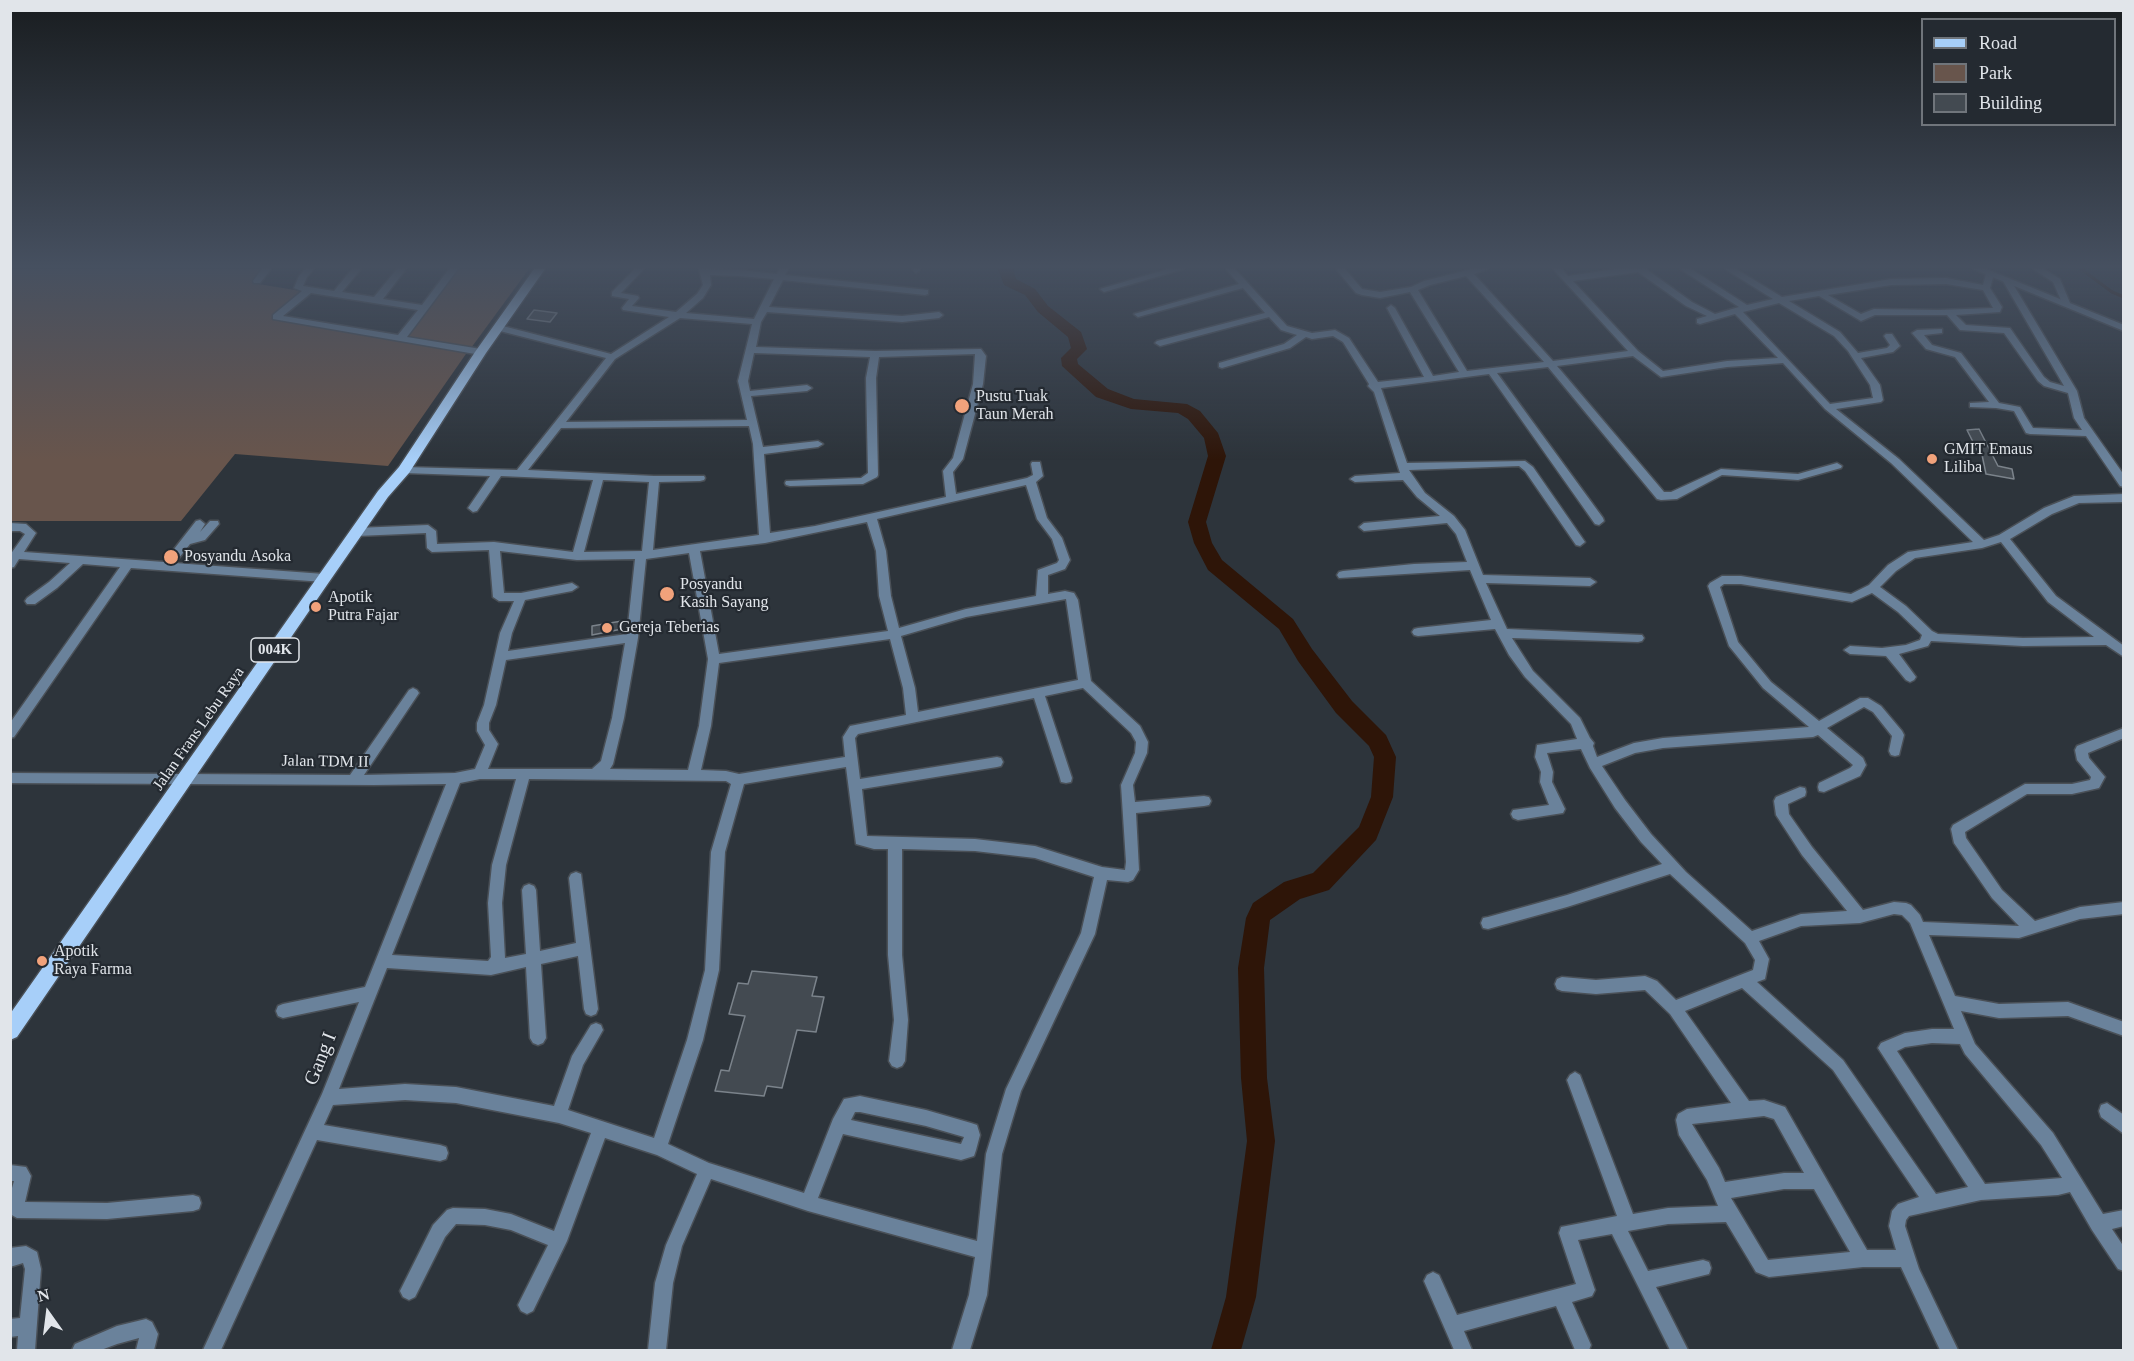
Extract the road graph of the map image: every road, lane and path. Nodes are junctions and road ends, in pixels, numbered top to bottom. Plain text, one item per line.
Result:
1 (368, 333) edge
2 (406, 333) edge
3 (496, 333) edge
4 (517, 333) edge
5 (650, 333) edge
6 (755, 333) edge
7 (1200, 333) edge
8 (1296, 333) edge
9 (1404, 333) edge
10 (1439, 333) edge
11 (1523, 333) edge
12 (1617, 333) edge
13 (1761, 333) edge
14 (1834, 333) edge
15 (1922, 333) edge
16 (2009, 333) edge
17 (2037, 333) edge
18 (1303, 335) junction
19 (1889, 336) dead end
20 (401, 338) junction
21 (1160, 343) dead end
22 (751, 350) junction
23 (481, 352) junction
24 (1635, 352) junction
25 (874, 354) junction
26 (1855, 356) junction
27 (612, 357) junction
28 (1785, 360) junction
29 (1551, 363) junction
30 (1222, 365) dead end
31 (1491, 371) junction
32 (1465, 375) junction
33 (1431, 380) junction
34 (1373, 386) junction
35 (807, 388) dead end
36 (2072, 391) junction
37 (746, 394) junction
38 (1973, 405) dead end
39 (1995, 405) junction
40 (1828, 407) junction
41 (752, 423) junction
42 (557, 425) junction
43 (2089, 433) junction
44 (818, 444) dead end
45 (759, 451) junction
46 (1036, 464) dead end
47 (1838, 466) dead end
48 (404, 470) junction
49 (498, 472) junction
50 (1404, 472) junction
51 (520, 473) junction
52 (599, 476) junction
53 (700, 478) dead end
54 (654, 479) junction
55 (1355, 479) dead end
56 (1030, 481) junction
57 (789, 483) dead end
58 (2124, 483) edge
59 (2124, 498) edge
60 (951, 499) junction
61 (473, 508) dead end
62 (872, 519) junction
63 (1450, 519) junction
64 (1599, 521) dead end
65 (200, 524) dead end
66 (214, 524) dead end
67 (1364, 526) dead end
68 (10, 527) edge
69 (357, 532) junction
70 (2003, 538) junction
71 (765, 539) junction
72 (186, 542) junction
73 (1580, 542) dead end
74 (1982, 544) junction
75 (494, 546) junction
76 (694, 550) junction
77 (577, 556) junction
78 (644, 556) junction
79 (81, 559) junction
80 (13, 560) edge
81 (128, 564) junction
82 (1474, 566) junction
83 (166, 567) junction
84 (1342, 575) dead end
85 (324, 578) junction
86 (1479, 579) junction
87 (1590, 582) dead end
88 (572, 587) dead end
89 (1874, 588) junction
90 (522, 597) junction
91 (1042, 597) junction
92 (31, 601) dead end
93 (1501, 629) junction
94 (1418, 632) dead end
95 (896, 633) junction
96 (1928, 634) junction
97 (632, 638) junction
98 (1638, 638) dead end
99 (2108, 641) junction
100 (1850, 650) dead end
101 (1889, 651) junction
102 (2124, 653) edge
103 (501, 656) junction
104 (714, 659) junction
105 (1910, 677) dead end
106 (1085, 683) junction
107 (1038, 692) junction
108 (413, 693) dead end
109 (912, 718) junction
110 (1820, 728) junction
111 (10, 733) edge
112 (2124, 733) edge
113 (1588, 743) junction
114 (1895, 752) dead end
115 (852, 761) junction
116 (997, 762) dead end
117 (1594, 764) junction
118 (480, 774) junction
119 (595, 774) junction
120 (524, 775) junction
121 (693, 775) junction
122 (186, 777) junction
123 (10, 778) edge
124 (459, 778) junction
125 (1066, 778) dead end
126 (354, 779) junction
127 (736, 780) junction
128 (855, 785) junction
129 (1824, 787) dead end
130 (1800, 792) dead end
131 (1204, 801) dead end
132 (1128, 808) junction
133 (1518, 814) dead end
134 (895, 843) junction
135 (1672, 867) junction
136 (1102, 873) junction
137 (576, 878) dead end
138 (529, 890) dead end
139 (2124, 908) edge
140 (1860, 917) junction
141 (1488, 923) dead end
142 (2032, 927) junction
143 (1919, 928) junction
144 (1750, 938) junction
145 (584, 948) junction
146 (532, 960) junction
147 (385, 961) junction
148 (491, 968) junction
149 (1745, 981) junction
150 (1562, 984) dead end
151 (371, 993) junction
152 (1952, 1002) junction
153 (591, 1009) dead end
154 (1675, 1009) junction
155 (283, 1011) dead end
156 (2124, 1029) edge
157 (596, 1030) dead end
158 (10, 1032) edge
159 (1964, 1037) junction
160 (538, 1038) dead end
161 (897, 1061) dead end
162 (1575, 1080) dead end
163 (328, 1098) junction
164 (1745, 1109) junction
165 (2107, 1111) dead end
166 (559, 1115) junction
167 (838, 1125) junction
168 (2124, 1126) edge
169 (600, 1129) junction
170 (313, 1131) junction
171 (659, 1148) junction
172 (440, 1153) dead end
173 (707, 1170) junction
174 (10, 1173) edge
175 (1817, 1182) junction
176 (2073, 1183) junction
177 (1722, 1191) junction
178 (1981, 1192) junction
179 (193, 1203) dead end
180 (808, 1203) junction
181 (1933, 1203) junction
182 (1730, 1214) junction
183 (2124, 1218) edge
184 (1621, 1222) junction
185 (2098, 1224) junction
186 (559, 1241) junction
187 (984, 1251) junction
188 (1906, 1258) junction
189 (10, 1259) edge
190 (1863, 1259) junction
191 (2124, 1263) edge
192 (1703, 1268) dead end
193 (1433, 1281) dead end
194 (1644, 1281) junction
195 (409, 1291) dead end
196 (1561, 1298) junction
197 (526, 1305) dead end
198 (1453, 1325) junction
199 (19, 1327) edge
200 (1582, 1345) dead end
201 (26, 1350) edge
202 (81, 1350) edge
203 (145, 1350) edge
204 (212, 1350) edge
205 (657, 1350) edge
206 (961, 1350) edge
207 (1463, 1350) edge
208 (1678, 1350) edge
209 (1949, 1350) edge

1 - 20 street
2 - 20 street
3 - 23 main road, Jalan Frans Lebu Raya / 004K
4 - 27 street
5 - 27 street
6 - 22 street
7 - 21 street
8 - 18 street
9 - 33 street
10 - 32 street
11 - 29 street
12 - 24 street
13 - 28 street
14 - 26 street
15 - 39 street
16 - 36 street
17 - 36 street
18 - 30 street
18 - 34 street
19 - 26 street
20 - 23 street
22 - 25 street
22 - 37 street
23 - 48 main road, Jalan Frans Lebu Raya / 004K
24 - 28 street
24 - 29 street
25 - 57 street
25 - 60 street
26 - 40 street
27 - 42 street
28 - 40 street
29 - 31 street
29 - 47 street
31 - 32 street
31 - 64 street
32 - 33 street
33 - 34 street
34 - 50 street
35 - 37 street
36 - 43 street
37 - 41 street
38 - 39 street
39 - 43 street
40 - 74 street
41 - 42 street
41 - 45 street
42 - 51 street
43 - 58 street
44 - 45 street
45 - 71 street
46 - 56 street
48 - 49 street
48 - 69 main road, Jalan Frans Lebu Raya / 004K
49 - 51 street
49 - 61 street
50 - 55 street
50 - 63 street
50 - 73 street
51 - 52 street
52 - 54 street
52 - 77 street
53 - 54 street
54 - 78 street
56 - 60 street
56 - 91 street
59 - 70 street
60 - 62 street
62 - 71 street
62 - 95 street
63 - 67 street
63 - 82 street
65 - 72 street
66 - 72 street
68 - 80 street
69 - 75 street
69 - 85 main road, Jalan Frans Lebu Raya / 004K
70 - 74 street
70 - 99 street
71 - 76 street
72 - 83 street
74 - 89 street
75 - 77 street
75 - 90 street
76 - 78 street
76 - 104 street
77 - 78 street
78 - 97 street
79 - 80 street
79 - 81 street
79 - 92 street
81 - 83 street
81 - 111 street
82 - 84 street
82 - 86 street
83 - 85 street
85 - 122 main road, Jalan Frans Lebu Raya / 004K
86 - 87 street
86 - 93 street
88 - 90 street
89 - 96 street
89 - 110 street
90 - 103 street
91 - 95 street
91 - 106 street
93 - 94 street
93 - 98 street
93 - 113 street
95 - 104 street
95 - 109 street
96 - 99 street
96 - 101 street
97 - 103 street
97 - 119 street
99 - 102 street
100 - 101 street
101 - 105 street
103 - 118 street
104 - 121 street
106 - 107 street
106 - 132 street
107 - 109 street
107 - 125 street
108 - 126 street
109 - 115 street
110 - 114 street
110 - 117 street
110 - 129 street
112 - 142 street
113 - 117 street
113 - 133 street
115 - 127 street, Jalan TDM II
115 - 128 street
116 - 128 street
117 - 135 street
118 - 120 street, Jalan TDM II
118 - 124 street, Jalan TDM II
119 - 120 street, Jalan TDM II
119 - 121 street, Jalan TDM II
120 - 148 street
121 - 127 street, Jalan TDM II
122 - 123 street, Jalan TDM II
122 - 126 street, Jalan TDM II
122 - 158 main road, Jalan Frans Lebu Raya / 004K
124 - 126 street, Jalan TDM II
124 - 147 street, Gang I
127 - 171 street
128 - 134 street
130 - 140 street
131 - 132 street
132 - 136 street
134 - 136 street
134 - 161 street
135 - 141 street
135 - 144 street
136 - 187 street
137 - 145 street
138 - 146 street
139 - 142 street
140 - 143 street
140 - 144 street
142 - 143 street
143 - 152 street
144 - 149 street
145 - 146 street
145 - 153 street
146 - 148 street
146 - 160 street
147 - 148 street
147 - 151 street, Gang I
149 - 154 street
149 - 181 street
150 - 154 street
151 - 155 street
151 - 163 street, Gang I
152 - 156 street
152 - 159 street
154 - 164 street
157 - 166 street
159 - 176 street
159 - 178 street
162 - 184 street
163 - 166 street
163 - 170 street, Gang I
164 - 175 street
164 - 177 street
165 - 168 street
166 - 169 street
167 - 167 street
167 - 180 street
169 - 171 street
169 - 186 street
170 - 172 street
170 - 204 street, Gang I
171 - 173 street
173 - 180 street
173 - 205 street
174 - 179 street
175 - 177 street
175 - 190 street
176 - 178 street
176 - 185 street
177 - 182 street
178 - 181 street
180 - 187 street
181 - 188 street
182 - 184 street
182 - 190 street
183 - 185 street
184 - 194 street
184 - 196 street
185 - 191 street
186 - 195 street
186 - 197 street
187 - 206 street
188 - 190 street
188 - 209 street
189 - 199 street
192 - 194 street
193 - 198 street
194 - 208 street
196 - 198 street
196 - 200 street
198 - 207 street
199 - 201 street
202 - 203 street

